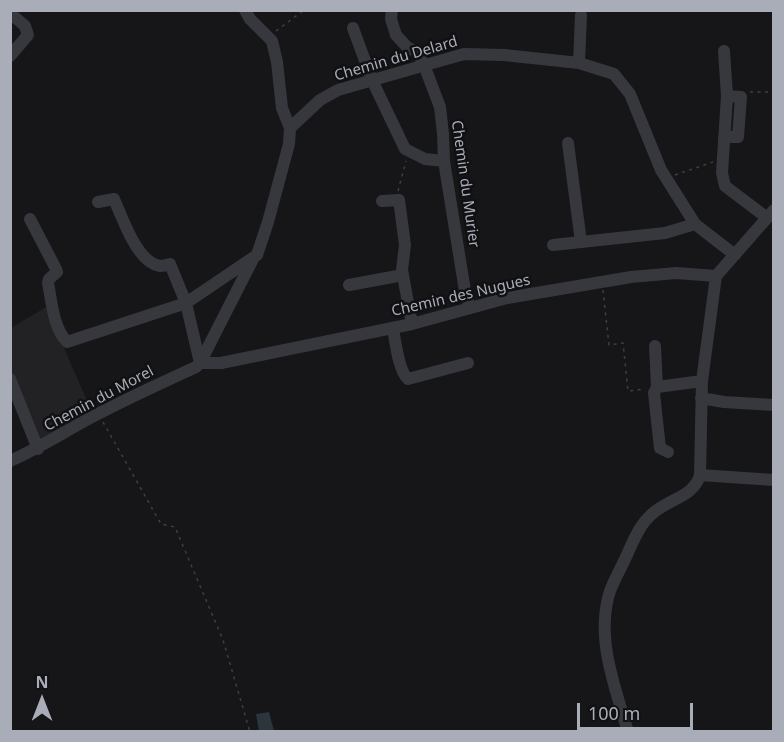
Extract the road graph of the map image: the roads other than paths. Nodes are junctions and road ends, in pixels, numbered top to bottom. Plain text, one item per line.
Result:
1 (245, 10) edge
2 (392, 10) edge
3 (10, 13) edge
4 (581, 15) dead end
5 (353, 28) dead end
6 (724, 51) dead end
7 (10, 56) edge
8 (579, 63) junction
9 (424, 65) junction
10 (372, 80) junction
11 (290, 128) junction
12 (568, 143) dead end
13 (444, 161) junction
14 (382, 201) dead end
15 (98, 202) dead end
16 (769, 215) edge
17 (30, 219) dead end
18 (695, 224) junction
19 (581, 242) junction
20 (553, 245) dead end
21 (735, 255) junction
22 (253, 260) junction
23 (403, 275) junction
24 (716, 276) junction
25 (349, 285) dead end
26 (186, 303) junction
27 (470, 308) junction
28 (412, 324) junction
29 (393, 328) junction
30 (655, 346) dead end
31 (200, 363) junction
32 (468, 363) dead end
33 (10, 379) edge
34 (702, 381) junction
35 (657, 387) junction
36 (701, 398) junction
37 (774, 405) edge
38 (38, 449) junction
39 (668, 452) dead end
40 (10, 461) edge
41 (700, 475) junction
42 (774, 480) edge
43 (627, 732) edge

1 - 11 street
2 - 9 street
3 - 7 street
4 - 8 street
5 - 10 street
6 - 16 street
8 - 9 street, Chemin du Delard
8 - 18 street, Chemin du Delard
9 - 10 street, Chemin du Delard
9 - 13 street, Chemin du Murier
10 - 11 street, Chemin du Delard
10 - 13 street
11 - 22 street
12 - 19 street
13 - 27 street, Chemin du Murier
14 - 23 street
15 - 26 street
16 - 21 street
17 - 26 street
18 - 19 street
18 - 21 street, Chemin du Delard
19 - 20 street
21 - 24 street
22 - 26 street
22 - 31 street
23 - 25 street
23 - 28 street
24 - 27 street, Chemin des Nugues
24 - 34 street
26 - 31 street
27 - 28 street, Chemin des Nugues
28 - 29 street, Chemin des Nugues
29 - 31 street, Chemin des Nugues
29 - 32 street
30 - 35 street
31 - 38 street, Chemin du Morel
33 - 38 street
34 - 35 street
34 - 36 street
35 - 39 street
36 - 37 street
36 - 41 street
38 - 40 street, Chemin du Morel
41 - 42 street
41 - 43 street

